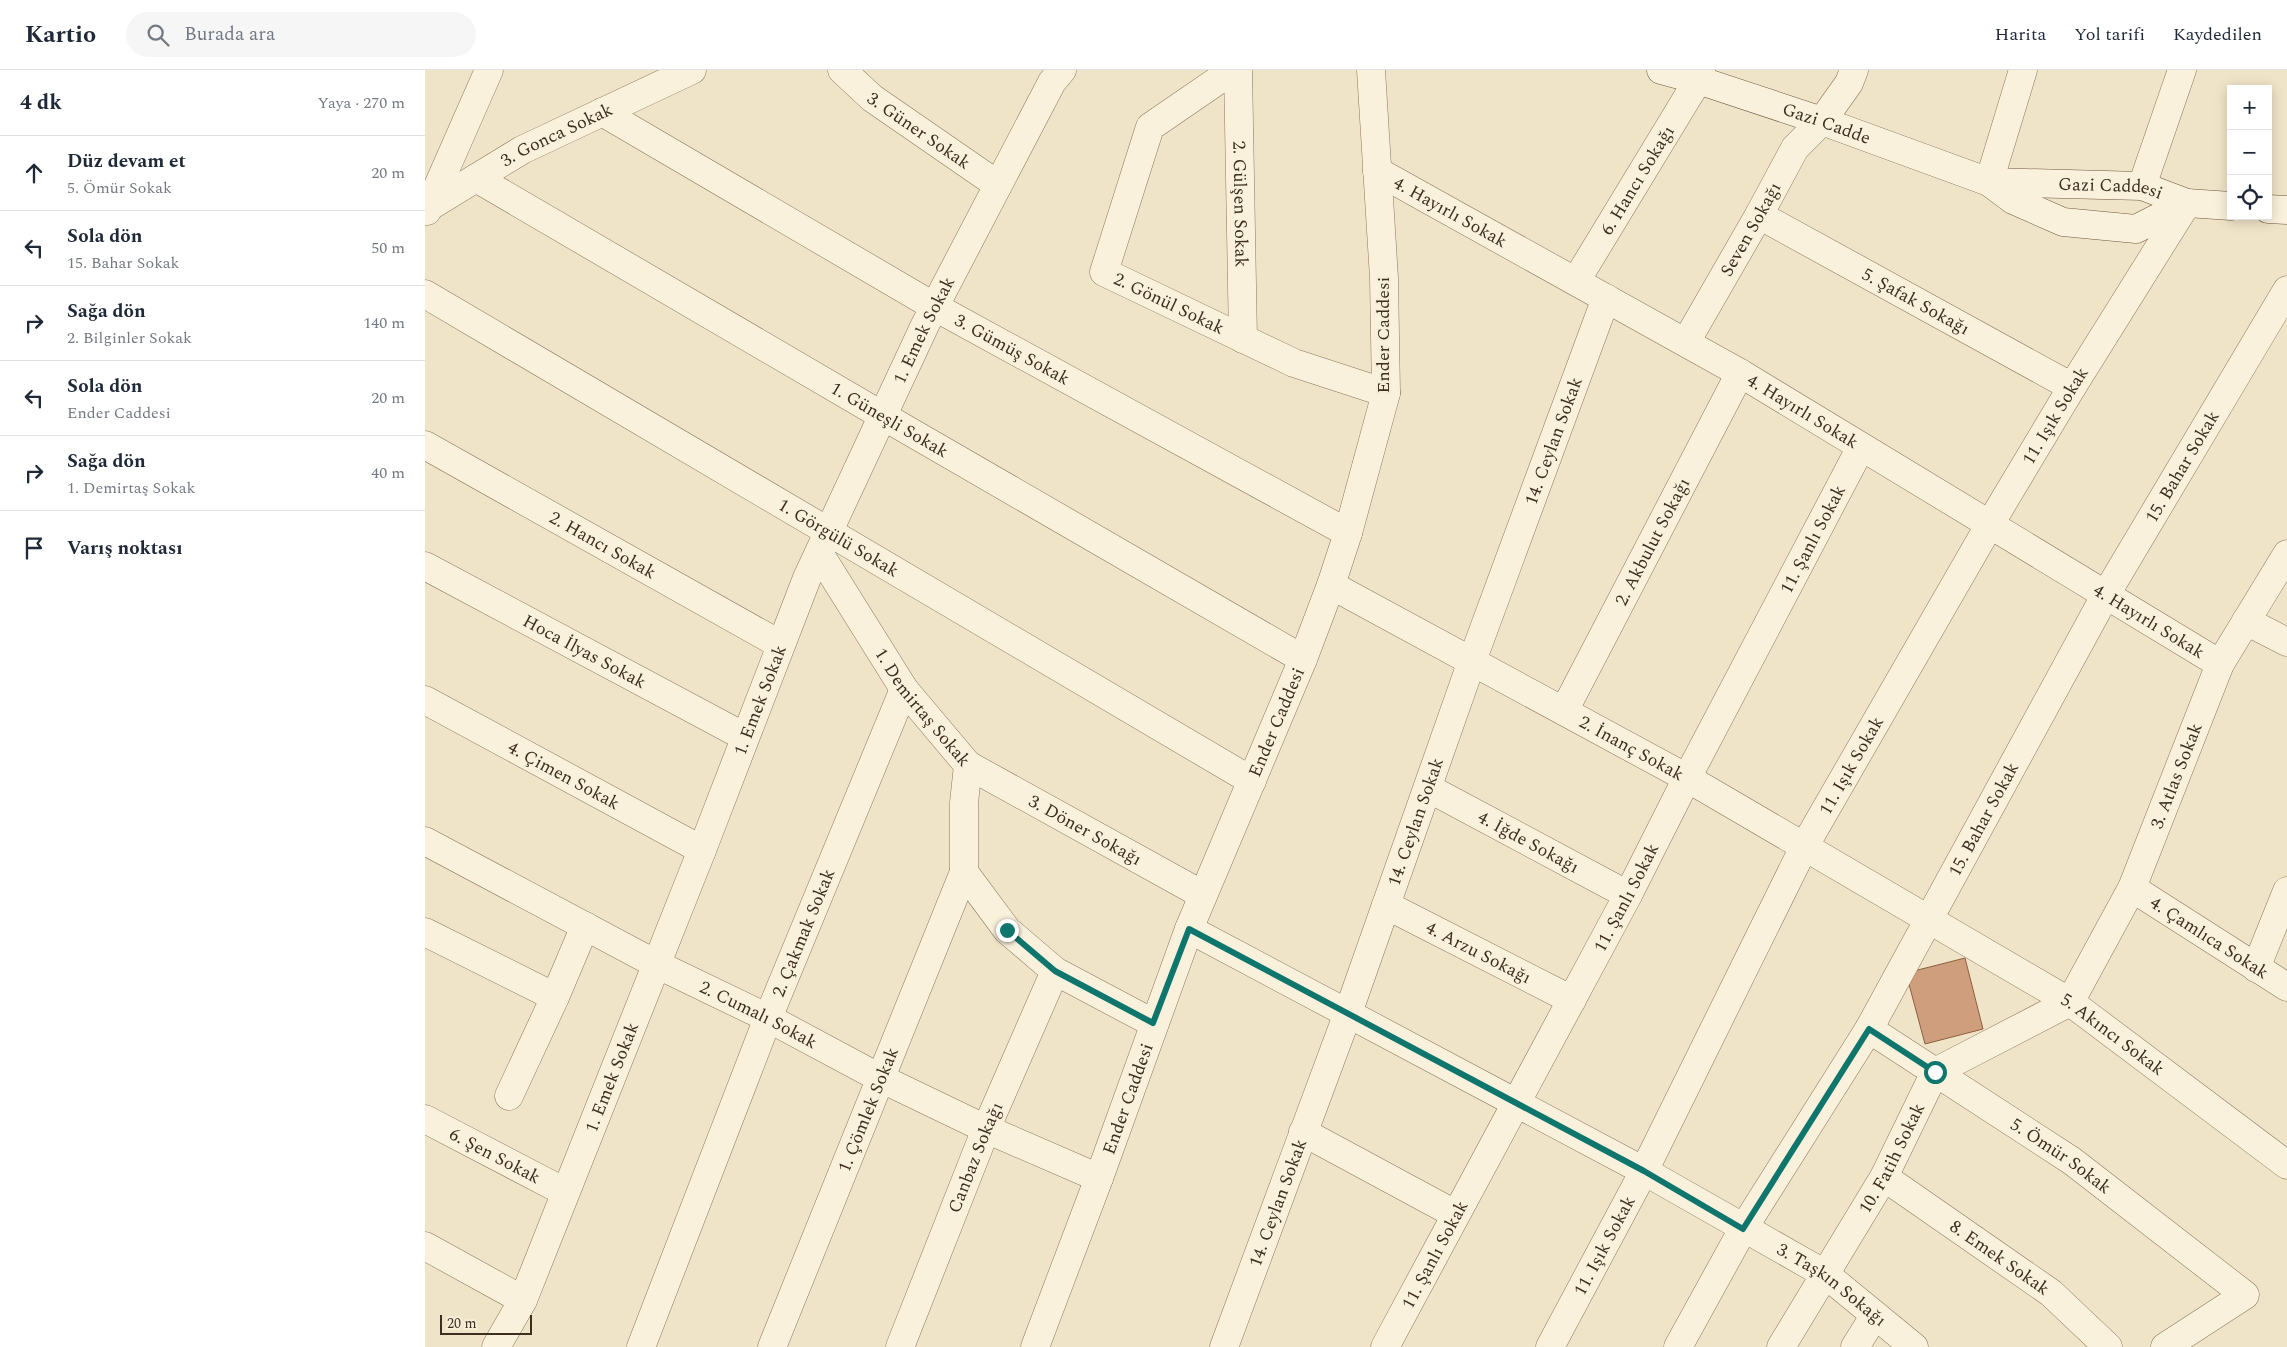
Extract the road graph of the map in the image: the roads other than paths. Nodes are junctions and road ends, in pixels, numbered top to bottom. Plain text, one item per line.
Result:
1 (489, 70) edge
2 (692, 70) edge
3 (842, 70) edge
4 (1233, 70) edge
5 (1238, 70) edge
6 (1371, 70) edge
7 (1661, 70) edge
8 (1854, 70) edge
9 (2023, 70) edge
10 (2182, 70) edge
11 (1053, 74) edge
12 (1700, 75) edge
13 (646, 82) edge
14 (602, 112) junction
15 (1822, 121) junction
16 (1377, 171) junction
17 (476, 178) junction
18 (1989, 182) junction
19 (998, 185) junction
20 (2142, 186) junction
21 (2187, 203) junction
22 (2227, 206) edge
23 (2272, 209) edge
24 (2287, 210) edge
25 (426, 211) edge
26 (1759, 215) junction
27 (1576, 281) junction
28 (2287, 290) edge
29 (425, 294) edge
30 (1606, 298) junction
31 (935, 307) junction
32 (1243, 338) junction
33 (1686, 342) junction
34 (1740, 372) junction
35 (2072, 387) junction
36 (1386, 393) junction
37 (883, 416) junction
38 (425, 445) edge
39 (1861, 446) junction
40 (1990, 524) junction
41 (1348, 533) junction
42 (824, 543) junction
43 (2287, 554) edge
44 (425, 566) edge
45 (1331, 585) junction
46 (2105, 596) junction
47 (2246, 621) junction
48 (2287, 642) edge
49 (781, 645) junction
50 (1303, 659) junction
51 (1472, 662) junction
52 (2220, 664) junction
53 (904, 688) junction
54 (425, 700) edge
55 (1564, 711) junction
56 (745, 737) junction
57 (968, 764) junction
58 (1687, 778) junction
59 (1252, 781) junction
60 (1428, 788) junction
61 (425, 841) edge
62 (1804, 847) junction
63 (702, 850) junction
64 (964, 872) junction
65 (2132, 888) junction
66 (2287, 891) edge
67 (1203, 895) junction
68 (1628, 895) junction
69 (1386, 905) junction
70 (1929, 920) junction
71 (585, 926) junction
72 (1189, 929) junction
73 (425, 932) edge
74 (656, 964) junction
75 (2256, 968) junction
76 (1055, 971) junction
77 (2287, 987) edge
78 (555, 997) junction
79 (1572, 1000) junction
80 (2070, 1002) junction
81 (1348, 1014) junction
82 (768, 1018) junction
83 (1153, 1023) junction
84 (1869, 1029) junction
85 (1935, 1072) junction
86 (880, 1078) junction
87 (509, 1096) dead end
88 (1516, 1103) junction
89 (425, 1119) edge
90 (986, 1129) junction
91 (1303, 1132) junction
92 (2287, 1164) edge
93 (1644, 1171) junction
94 (1884, 1177) junction
95 (1099, 1178) junction
96 (565, 1192) junction
97 (1455, 1214) junction
98 (1743, 1229) junction
99 (425, 1246) edge
100 (1825, 1274) junction
101 (523, 1300) junction
102 (1875, 1315) junction
103 (495, 1347) edge
104 (641, 1347) edge
105 (772, 1347) edge
106 (900, 1347) edge
107 (1035, 1347) edge
108 (1224, 1347) edge
109 (1385, 1347) edge
110 (1550, 1347) edge
111 (1678, 1347) edge
112 (1781, 1347) edge
113 (1855, 1347) edge
114 (1915, 1347) edge
115 (2108, 1347) edge
116 (2165, 1347) edge

1 - 25 street
2 - 13 street, 3. Gonca Sokak
3 - 19 street, 3. Güner Sokak
4 - 32 street, 2. Gönül Sokak
5 - 32 street, 2. Gülşen Sokak
6 - 16 street, Ender Caddesi
7 - 12 street, Gazi Cadde
8 - 15 street, Seven Sokağı
9 - 18 street
10 - 20 street
11 - 19 street, 1. Emek Sokak
12 - 15 street, Gazi Cadde
12 - 27 street, 6. Hancı Sokağı
13 - 14 street, 3. Gonca Sokak
14 - 17 street, 3. Gonca Sokak
14 - 31 street, 3. Gümüş Sokak
15 - 18 street, Gazi Cadde
15 - 26 street, Seven Sokağı
16 - 27 street, 4. Hayırlı Sokak
16 - 36 street, Ender Caddesi
17 - 25 street, 3. Gonca Sokak
17 - 37 street, 1. Güneşli Sokak
18 - 20 street, Gazi Caddesi
18 - 21 street
19 - 31 street, 1. Emek Sokak
20 - 21 street, Gazi Caddesi
21 - 22 street, Gazi Caddesi
21 - 35 street, 11. Işık Sokak
23 - 24 street
26 - 33 street, Seven Sokağı
26 - 35 street, 5. Şafak Sokağı
27 - 30 street, 4. Hayırlı Sokak
28 - 46 street, 15. Bahar Sokak
29 - 42 street, 1. Görgülü Sokak
30 - 33 street, 4. Hayırlı Sokak
30 - 51 street, 14. Ceylan Sokak
31 - 37 street, 1. Emek Sokak
31 - 41 street, 3. Gümüş Sokak
32 - 36 street, 2. Gönül Sokak
33 - 34 street, 4. Hayırlı Sokak
34 - 39 street, 4. Hayırlı Sokak
34 - 55 street, 2. Akbulut Sokağı
35 - 40 street, 11. Işık Sokak
36 - 41 street, Ender Caddesi
37 - 42 street, 1. Emek Sokak
37 - 50 street, 1. Güneşli Sokak
38 - 49 street, 2. Hancı Sokak
39 - 40 street, 4. Hayırlı Sokak
39 - 58 street, 11. Şanlı Sokak
40 - 46 street, 4. Hayırlı Sokak
40 - 62 street, 11. Işık Sokak
41 - 45 street, Ender Caddesi
42 - 49 street, 1. Emek Sokak
42 - 53 street, 1. Demirtaş Sokak
42 - 59 street, 1. Görgülü Sokak
43 - 47 street, 3. Atlas Sokak
44 - 56 street, Hoca İlyas Sokak
45 - 50 street, Ender Caddesi
45 - 51 street, 2. İnanç Sokak
46 - 52 street, 4. Hayırlı Sokak
46 - 70 street, 15. Bahar Sokak
47 - 48 street
47 - 52 street, 3. Atlas Sokak
49 - 56 street, 1. Emek Sokak
50 - 59 street, Ender Caddesi
51 - 55 street, 2. İnanç Sokak
51 - 60 street, 14. Ceylan Sokak
52 - 65 street, 3. Atlas Sokak
53 - 57 street, 1. Demirtaş Sokak
53 - 82 street, 2. Çakmak Sokak
54 - 63 street, 4. Çimen Sokak
55 - 58 street, 2. İnanç Sokak
56 - 63 street, 1. Emek Sokak
57 - 64 street, 1. Demirtaş Sokak
57 - 67 street, 3. Döner Sokağı
58 - 62 street, 2. İnanç Sokak
58 - 68 street, 11. Şanlı Sokak
59 - 67 street, Ender Caddesi
60 - 68 street, 4. İğde Sokağı
60 - 69 street, 14. Ceylan Sokak
61 - 71 street, 2. Cumalı Sokak
62 - 70 street, 2. İnanç Sokak
62 - 93 street, 11. Işık Sokak
63 - 74 street, 1. Emek Sokak
64 - 76 street
64 - 86 street, 1. Çömlek Sokak
65 - 75 street, 4. Çamlıca Sokak
65 - 80 street, 3. Atlas Sokak
66 - 75 street
67 - 72 street, Ender Caddesi
68 - 79 street, 11. Şanlı Sokak
69 - 79 street, 4. Arzu Sokağı
69 - 81 street, 14. Ceylan Sokak
70 - 80 street, 5. Akıncı Sokak
70 - 84 street, 15. Bahar Sokak
71 - 74 street, 2. Cumalı Sokak
71 - 78 street
72 - 81 street, 3. Taşkın Sokağı
72 - 83 street, Ender Caddesi
73 - 78 street
74 - 82 street, 2. Cumalı Sokak
74 - 96 street, 1. Emek Sokak
75 - 77 street, 4. Çamlıca Sokak
76 - 83 street
76 - 90 street, Canbaz Sokağı
78 - 87 street
79 - 88 street, 11. Şanlı Sokak
80 - 85 street
80 - 92 street, 5. Akıncı Sokak
81 - 88 street, 3. Taşkın Sokağı
81 - 91 street, 14. Ceylan Sokak
82 - 86 street, 2. Cumalı Sokak
82 - 104 street, 2. Çakmak Sokak
83 - 95 street, Ender Caddesi
84 - 85 street, 5. Ömür Sokak
84 - 98 street, 15. Bahar Sokak
85 - 94 street, 10. Fatih Sokak
85 - 116 street, 5. Ömür Sokak
86 - 90 street, 2. Cumalı Sokak
86 - 105 street, 1. Çömlek Sokak
88 - 93 street, 3. Taşkın Sokağı
88 - 97 street, 11. Şanlı Sokak
89 - 96 street, 6. Şen Sokak
90 - 95 street, 2. Cumalı Sokak
90 - 106 street, Canbaz Sokağı
91 - 97 street
91 - 108 street, 14. Ceylan Sokak
93 - 98 street, 3. Taşkın Sokağı
93 - 110 street, 11. Işık Sokak
94 - 100 street, 10. Fatih Sokak
94 - 115 street, 8. Emek Sokak
95 - 107 street, Ender Caddesi
96 - 101 street, 1. Emek Sokak
97 - 109 street, 11. Şanlı Sokak
98 - 100 street, 3. Taşkın Sokağı
98 - 111 street, 15. Bahar Sokak
99 - 101 street
100 - 102 street, 3. Taşkın Sokağı
100 - 112 street, 10. Fatih Sokak
101 - 103 street, 1. Emek Sokak
102 - 113 street
102 - 114 street, 3. Taşkın Sokağı

